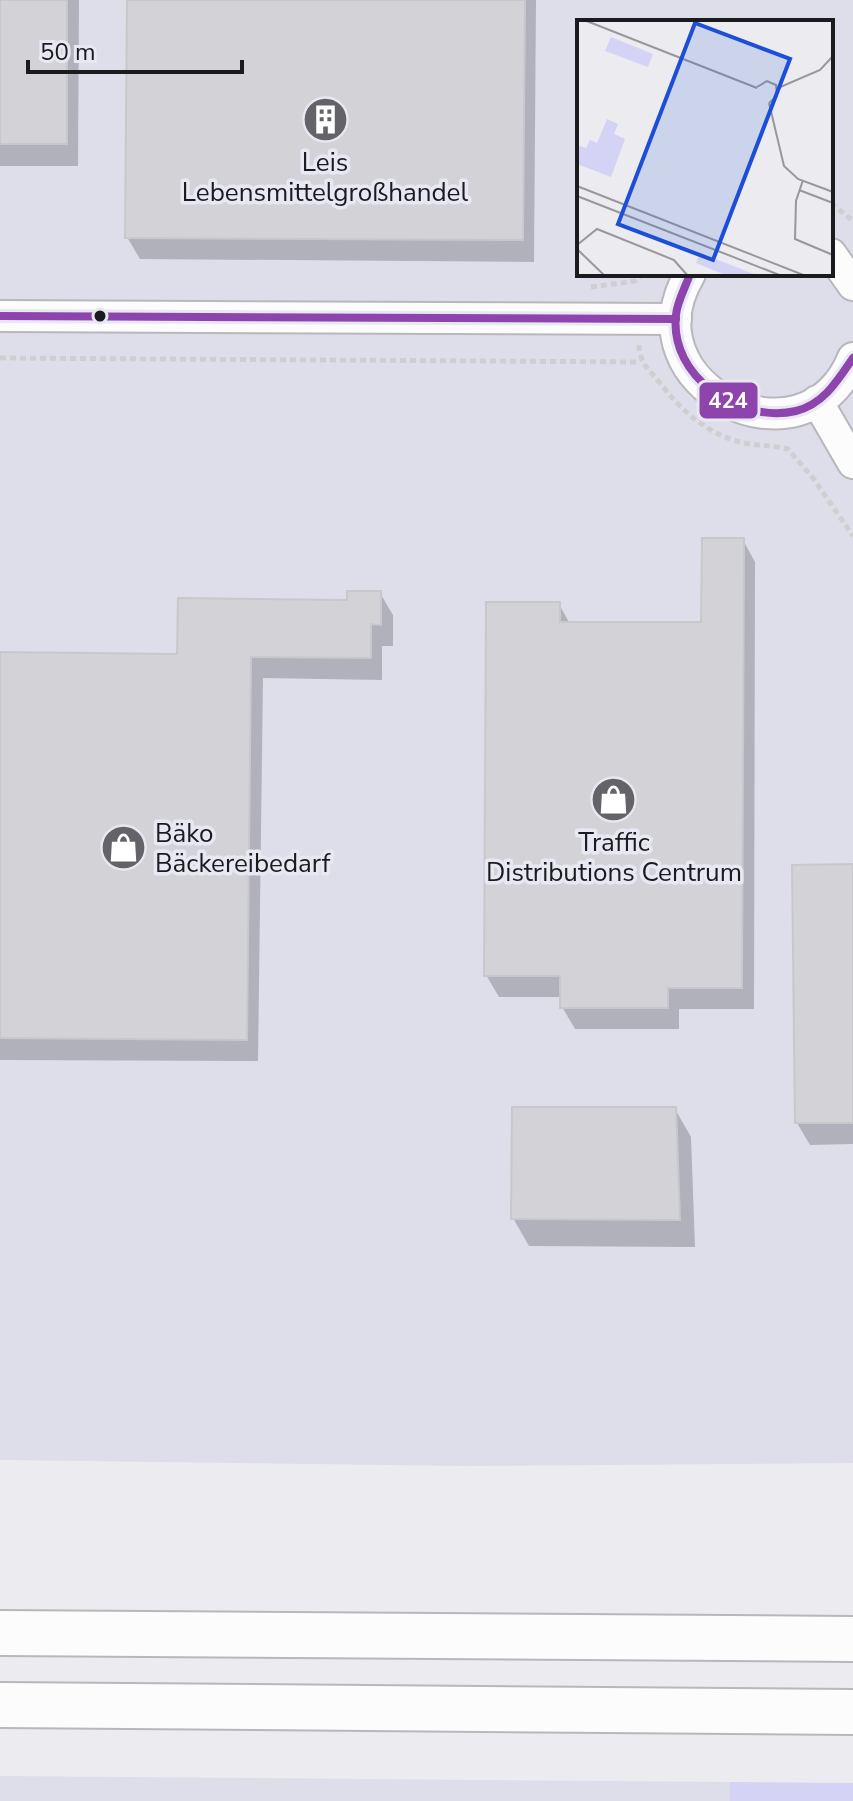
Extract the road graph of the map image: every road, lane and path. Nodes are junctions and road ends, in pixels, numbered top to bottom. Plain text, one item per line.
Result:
1 (833, 205) edge
2 (853, 221) edge
3 (840, 252) edge
4 (689, 276) edge
5 (853, 285) edge
6 (0, 316) edge
7 (676, 319) junction
8 (0, 358) edge
9 (853, 358) edge
10 (817, 401) junction
11 (853, 463) edge
12 (853, 536) edge
13 (0, 1633) edge
14 (853, 1639) edge
15 (0, 1705) edge
16 (853, 1712) edge

1 - 2 path
3 - 5 street
4 - 7 street
6 - 7 street
7 - 10 street
8 - 12 path
9 - 10 street
10 - 11 street
13 - 14 highway
15 - 16 highway

